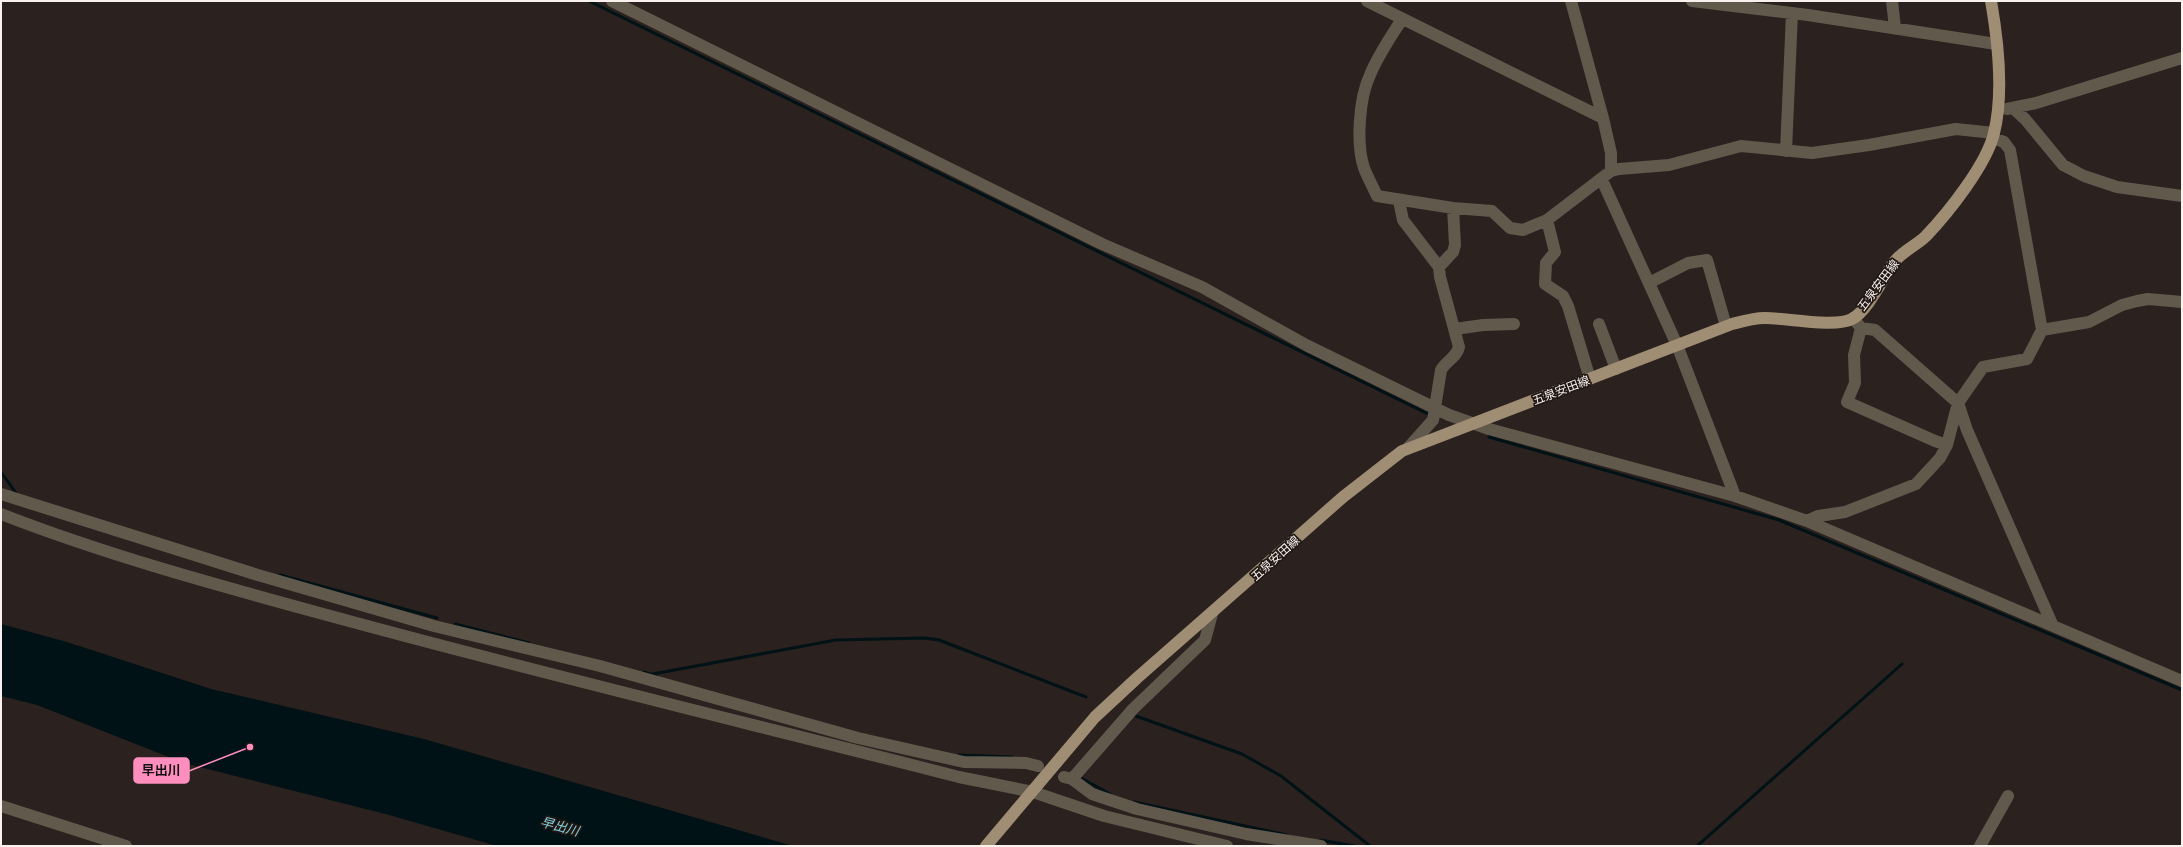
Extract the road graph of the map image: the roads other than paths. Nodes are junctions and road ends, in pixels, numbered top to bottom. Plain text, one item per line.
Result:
1 (612, 1) edge
2 (1367, 1) edge
3 (1571, 1) edge
4 (1692, 1) edge
5 (1892, 1) edge
6 (1990, 1) edge
7 (1719, 3) edge
8 (1792, 13) junction
9 (1402, 19) junction
10 (1895, 28) junction
11 (1996, 44) junction
12 (2182, 58) edge
13 (2013, 108) junction
14 (1998, 110) junction
15 (1603, 118) junction
16 (1994, 135) junction
17 (1786, 151) junction
18 (1611, 171) junction
19 (1602, 180) junction
20 (2182, 196) edge
21 (1399, 201) junction
22 (1453, 208) junction
23 (1547, 220) junction
24 (1439, 267) junction
25 (1649, 283) junction
26 (2182, 302) edge
27 (1853, 318) junction
28 (1514, 324) dead end
29 (1599, 324) dead end
30 (1726, 326) junction
31 (1861, 328) junction
32 (1455, 329) junction
33 (2042, 330) junction
34 (1677, 345) junction
35 (1616, 369) junction
36 (1590, 379) junction
37 (1958, 403) junction
38 (1436, 408) junction
39 (1472, 423) junction
40 (1947, 445) junction
41 (1408, 448) junction
42 (1, 494) edge
43 (1735, 496) junction
44 (1, 514) edge
45 (1807, 521) junction
46 (1212, 614) junction
47 (2052, 624) junction
48 (2182, 681) edge
49 (1038, 766) dead end
50 (1031, 794) junction
51 (2008, 796) dead end
52 (1, 806) edge
53 (126, 846) edge
54 (986, 846) edge
55 (1227, 846) edge
56 (1321, 846) edge
57 (1980, 846) edge

1 - 38 street
2 - 9 street
3 - 15 street
4 - 7 street
5 - 10 street
6 - 11 main road, 五泉安田線
7 - 8 street
8 - 10 street
8 - 17 street
9 - 15 street
9 - 21 street
10 - 11 street
11 - 14 main road, 五泉安田線
12 - 13 street
13 - 14 street
13 - 20 street
14 - 16 main road, 五泉安田線
15 - 18 street
16 - 17 street
16 - 27 main road, 五泉安田線
16 - 33 street
17 - 18 street
18 - 19 street
19 - 23 street
19 - 25 street
21 - 22 street
21 - 24 street
22 - 23 street
22 - 24 street
23 - 36 street
24 - 32 street
25 - 30 street
25 - 34 street
26 - 33 street
27 - 30 main road, 五泉安田線
27 - 31 street
28 - 32 street
29 - 35 street
30 - 34 main road, 五泉安田線
31 - 37 street
31 - 40 street
32 - 38 street
33 - 37 street
34 - 35 main road, 五泉安田線
34 - 43 street
35 - 36 main road, 五泉安田線
36 - 39 main road, 五泉安田線
37 - 40 street
37 - 47 street
38 - 39 street
38 - 41 street
39 - 41 main road, 五泉安田線
39 - 43 street
40 - 45 street
41 - 46 main road, 五泉安田線
42 - 49 street
43 - 45 street
44 - 50 street
45 - 47 street
46 - 50 main road, 五泉安田線
46 - 56 street
47 - 48 street
50 - 54 main road, 五泉安田線
50 - 55 street
51 - 57 street
52 - 53 street

